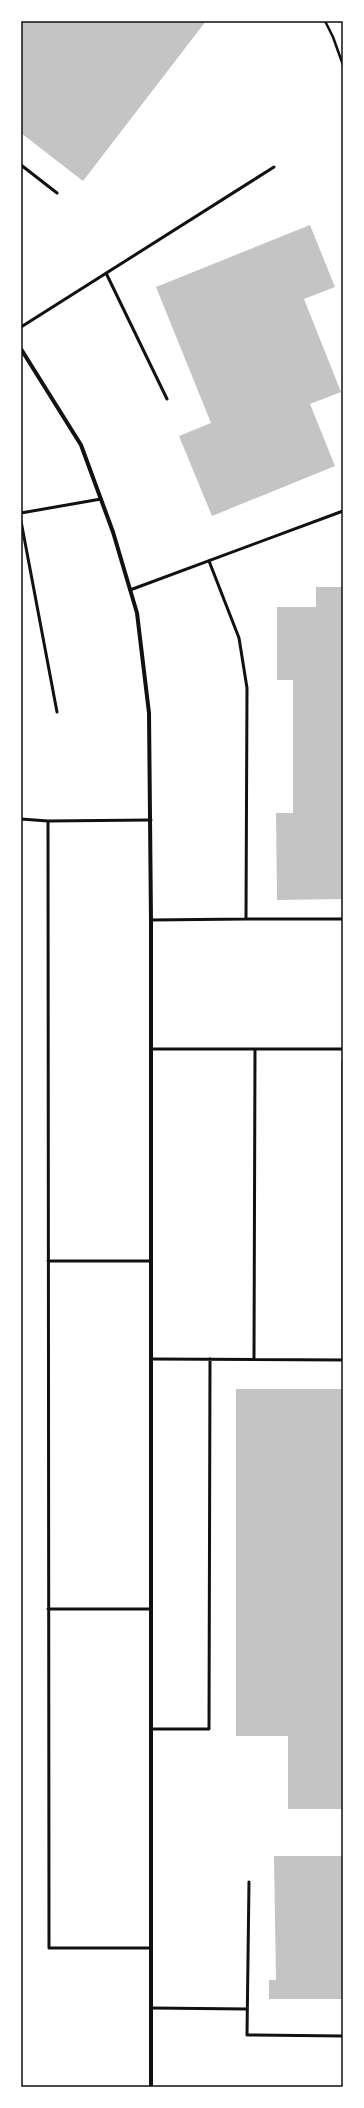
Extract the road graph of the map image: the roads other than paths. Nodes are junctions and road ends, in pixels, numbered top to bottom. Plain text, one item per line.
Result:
1 (21, 165) edge
2 (274, 167) dead end
3 (57, 193) dead end
4 (106, 273) junction
5 (21, 327) edge
6 (21, 349) edge
7 (167, 399) dead end
8 (101, 499) junction
9 (343, 511) edge
10 (21, 513) edge
11 (21, 521) edge
12 (209, 561) junction
13 (130, 590) junction
14 (57, 712) dead end
15 (21, 819) edge
16 (151, 820) junction
17 (48, 821) junction
18 (246, 919) junction
19 (343, 919) edge
20 (151, 920) junction
21 (151, 1049) junction
22 (255, 1049) junction
23 (343, 1049) edge
24 (343, 1061) edge
25 (48, 1261) junction
26 (151, 1261) junction
27 (151, 1360) junction
28 (210, 1360) junction
29 (254, 1360) junction
30 (48, 1610) junction
31 (151, 1610) junction
32 (151, 1729) junction
33 (249, 1882) dead end
34 (151, 1948) junction
35 (151, 2008) junction
36 (247, 2009) junction
37 (343, 2036) edge
38 (151, 2087) edge

1 - 3 lane
2 - 4 lane
4 - 5 lane
4 - 7 lane
6 - 8 street
8 - 10 lane
8 - 13 street
9 - 12 lane
11 - 14 lane
12 - 13 lane
12 - 18 lane
13 - 16 street
15 - 17 lane
16 - 17 lane
16 - 20 street
17 - 25 lane
18 - 19 lane
18 - 20 lane
20 - 21 street
21 - 22 lane
21 - 26 street
22 - 23 lane
22 - 29 lane
24 - 29 lane
25 - 26 lane
25 - 30 lane
26 - 27 street
27 - 28 lane
27 - 31 street
28 - 29 lane
28 - 32 lane
30 - 31 lane
30 - 34 lane
31 - 32 street
32 - 34 street
33 - 36 lane
34 - 35 street
35 - 36 lane
35 - 38 street
36 - 37 lane

